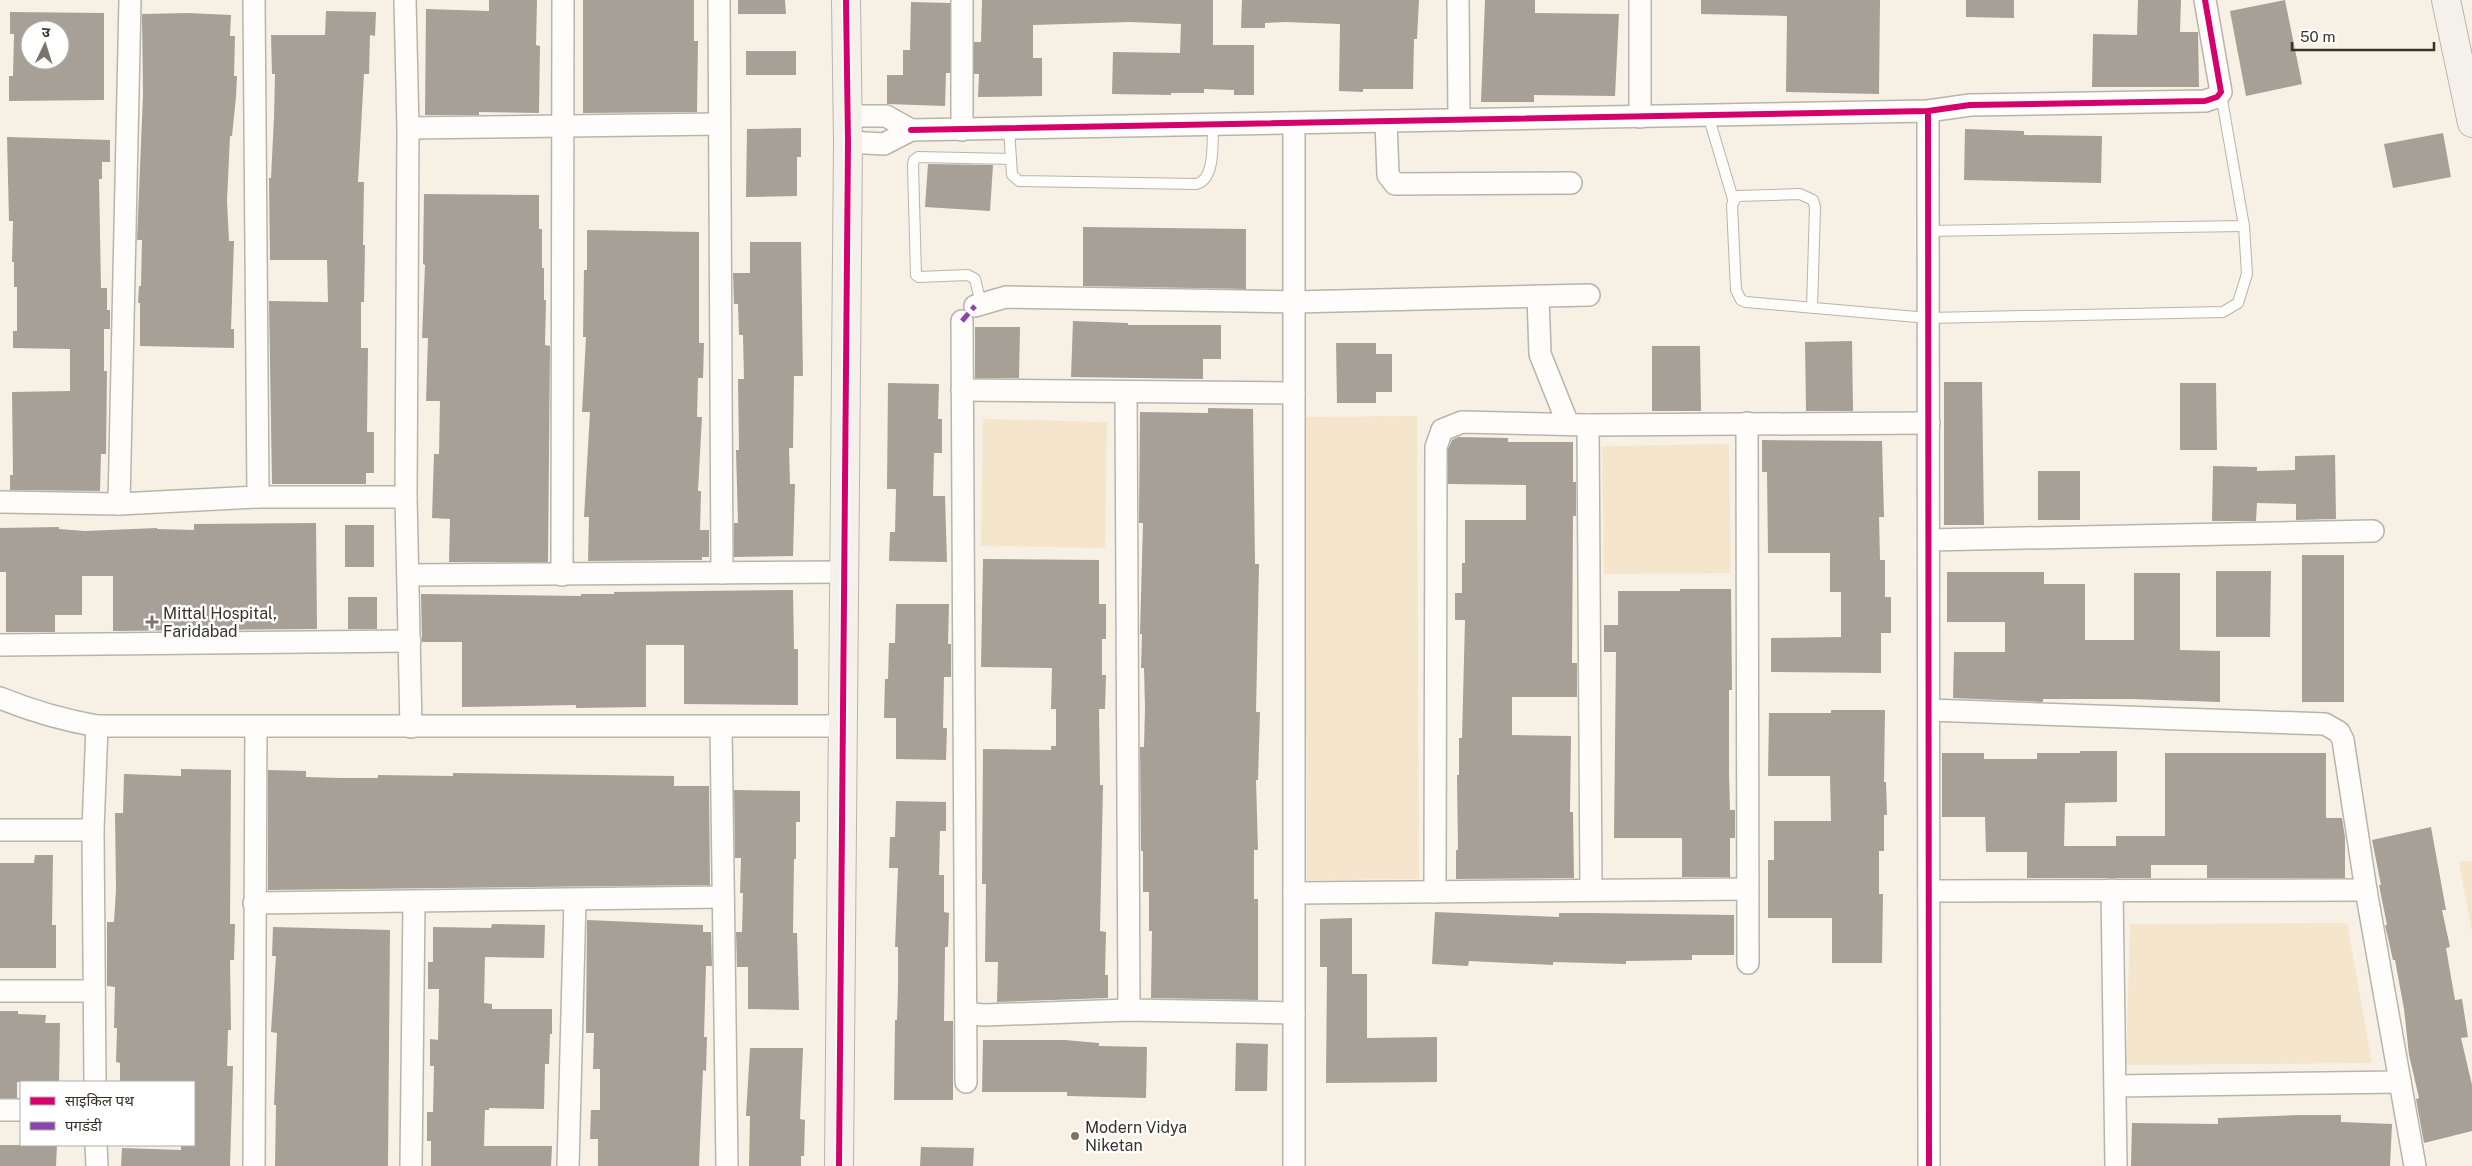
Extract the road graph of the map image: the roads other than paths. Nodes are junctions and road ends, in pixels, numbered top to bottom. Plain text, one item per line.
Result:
1 (130, 0) edge
2 (254, 0) edge
3 (405, 0) edge
4 (563, 0) edge
5 (719, 0) edge
6 (846, 0) edge
7 (962, 0) edge
8 (1458, 0) edge
9 (1640, 0) edge
10 (2206, 0) edge
11 (2446, 0) edge
12 (2221, 92) junction
13 (1928, 111) junction
14 (848, 116) junction
15 (1708, 116) junction
16 (1640, 117) junction
17 (1459, 120) junction
18 (1386, 122) junction
19 (1294, 123) junction
20 (2472, 123) edge
21 (720, 124) junction
22 (1213, 125) junction
23 (562, 127) junction
24 (408, 128) junction
25 (1009, 129) junction
26 (911, 130) junction
27 (962, 130) junction
28 (848, 142) junction
29 (1011, 159) junction
30 (1571, 183) dead end
31 (1733, 199) junction
32 (2244, 226) junction
33 (1928, 231) junction
34 (1589, 295) dead end
35 (1538, 296) junction
36 (1294, 302) junction
37 (1812, 308) junction
38 (973, 310) junction
39 (1928, 318) junction
40 (962, 390) junction
41 (1126, 392) junction
42 (1294, 393) junction
43 (1747, 423) junction
44 (1929, 423) junction
45 (1578, 425) junction
46 (258, 497) junction
47 (406, 497) junction
48 (0, 502) edge
49 (119, 504) junction
50 (2373, 531) dead end
51 (1928, 540) junction
52 (845, 572) junction
53 (722, 573) junction
54 (408, 575) junction
55 (562, 575) junction
56 (410, 642) junction
57 (0, 645) edge
58 (0, 698) edge
59 (1929, 710) junction
60 (97, 726) junction
61 (842, 726) junction
62 (256, 727) junction
63 (411, 727) junction
64 (721, 727) junction
65 (0, 830) edge
66 (93, 830) junction
67 (1748, 889) junction
68 (1591, 890) junction
69 (2112, 890) junction
70 (2366, 890) junction
71 (1929, 891) junction
72 (1435, 892) junction
73 (1294, 893) junction
74 (723, 898) junction
75 (575, 900) junction
76 (414, 902) junction
77 (254, 903) junction
78 (1748, 963) dead end
79 (0, 991) edge
80 (94, 991) junction
81 (966, 1008) junction
82 (1129, 1010) junction
83 (1294, 1013) junction
84 (95, 1081) edge
85 (966, 1082) dead end
86 (2400, 1082) junction
87 (2115, 1086) junction
88 (0, 1110) edge
89 (20, 1110) edge
90 (96, 1146) edge
91 (97, 1166) edge
92 (254, 1166) edge
93 (411, 1166) edge
94 (568, 1166) edge
95 (727, 1166) edge
96 (839, 1166) edge
97 (1294, 1166) edge
98 (1929, 1166) edge
99 (2116, 1166) edge
100 (2415, 1166) edge

1 - 49 street
2 - 46 street
3 - 24 street
4 - 23 street
5 - 21 street
6 - 14 street
7 - 27 street
8 - 17 street
9 - 16 street
10 - 12 street
11 - 20 street
12 - 13 street
12 - 32 lane
13 - 15 street
13 - 33 street
14 - 26 street
14 - 28 street
15 - 16 street
15 - 31 lane
16 - 17 street
17 - 18 street
18 - 19 street
18 - 30 street
19 - 22 street
19 - 36 street
21 - 23 street
21 - 53 street
22 - 25 street
22 - 29 lane
23 - 24 street
23 - 55 street
24 - 47 street
25 - 27 street
25 - 29 lane
26 - 27 street
26 - 28 street
28 - 52 street
29 - 38 lane
31 - 37 lane
31 - 37 lane
32 - 33 lane
32 - 39 lane
33 - 39 street
34 - 35 street
35 - 36 street
35 - 45 street
36 - 38 street
36 - 42 street
37 - 39 lane
38 - 40 street
39 - 44 street
40 - 41 street
40 - 81 street
41 - 42 street
41 - 82 street
42 - 73 street
43 - 44 street
43 - 45 street
43 - 67 street
44 - 51 street
45 - 68 street
45 - 72 street
46 - 47 street
46 - 49 street
47 - 54 street
48 - 49 street
50 - 51 street
51 - 59 street
52 - 53 street
52 - 61 street
53 - 55 street
54 - 55 street
54 - 56 street
56 - 57 street
56 - 63 street
58 - 60 street
59 - 70 street
59 - 71 street
60 - 62 street
60 - 66 street
61 - 64 street
61 - 96 street
62 - 63 street
62 - 77 street
63 - 64 street
64 - 74 street
65 - 66 street
66 - 80 street
67 - 68 street
67 - 78 street
68 - 72 street
69 - 70 street
69 - 71 street
69 - 87 street
70 - 86 street
71 - 98 street
72 - 73 street
73 - 83 street
74 - 75 street
74 - 95 street
75 - 76 street
75 - 94 street
76 - 77 street
76 - 93 street
77 - 92 street
79 - 80 street
80 - 84 street
81 - 82 street
81 - 85 street
82 - 83 street
83 - 97 street
86 - 87 street
86 - 100 street
87 - 99 street
88 - 89 street
90 - 91 street

